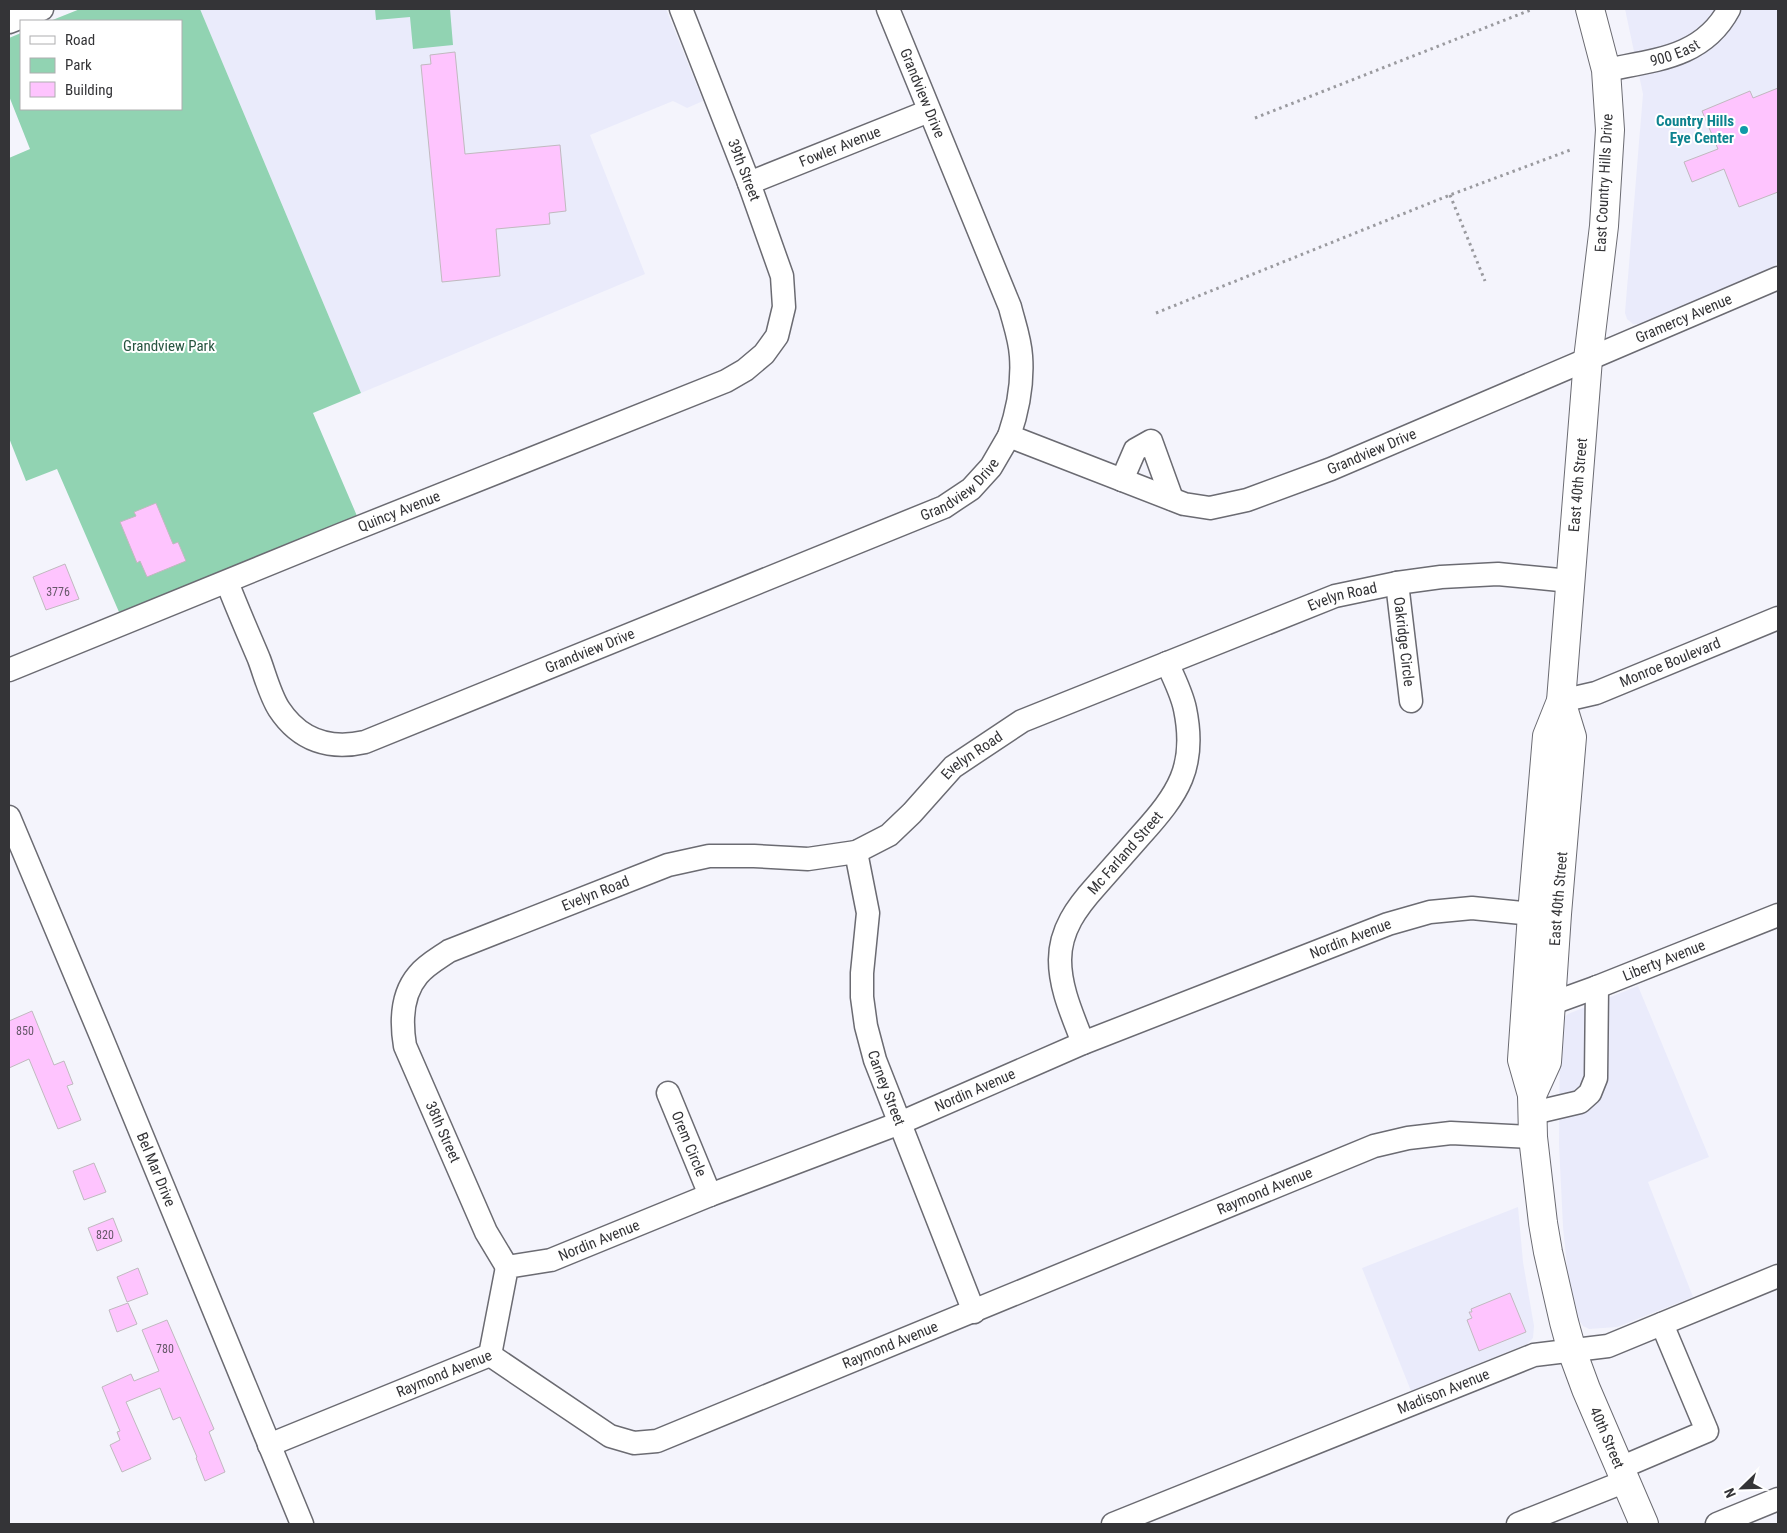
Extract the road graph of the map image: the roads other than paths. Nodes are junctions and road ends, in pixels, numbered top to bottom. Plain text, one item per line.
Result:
1 (42, 9) edge
2 (681, 9) edge
3 (888, 9) edge
4 (1590, 9) edge
5 (1729, 9) edge
6 (13, 16) edge
7 (1606, 70) junction
8 (929, 111) junction
9 (749, 183) junction
10 (1778, 278) edge
11 (777, 336) joint
12 (1588, 359) junction
13 (1009, 436) junction
14 (1122, 480) junction
15 (1172, 499) junction
16 (227, 582) junction
17 (1570, 582) junction
18 (1397, 583) junction
19 (1778, 618) edge
20 (1168, 663) junction
21 (9, 670) edge
22 (1411, 701) dead end
23 (1561, 701) junction
24 (9, 817) edge
25 (856, 852) junction
26 (1532, 914) junction
27 (1778, 915) edge
28 (1597, 988) junction
29 (408, 991) joint
30 (1550, 1004) junction
31 (1083, 1043) junction
32 (668, 1093) dead end
33 (1533, 1115) junction
34 (900, 1123) junction
35 (710, 1195) junction
36 (507, 1267) junction
37 (1778, 1276) edge
38 (974, 1312) junction
39 (1655, 1327) junction
40 (1572, 1351) junction
41 (490, 1354) junction
42 (269, 1445) junction
43 (1623, 1474) junction
44 (1778, 1499) edge
45 (1729, 1522) edge
46 (302, 1524) edge
47 (1113, 1524) edge
48 (1518, 1524) edge
49 (1644, 1524) edge

1 - 6 street
2 - 9 street, 39th Street
3 - 8 street, Grandview Drive
4 - 7 main road, East Country Hills Drive
5 - 7 street, 900 East
7 - 12 main road, East Country Hills Drive
8 - 9 street, Fowler Avenue
8 - 13 street, Grandview Drive
9 - 11 street, 39th Street
10 - 12 street, Gramercy Avenue
11 - 16 street, Quincy Avenue
12 - 15 street, Grandview Drive
12 - 17 main road, East 40th Street
13 - 14 street, Grandview Drive
13 - 16 street, Grandview Drive
14 - 15 street, Grandview Drive
14 - 15 street
16 - 21 street, Quincy Avenue
17 - 18 street, Evelyn Road
17 - 23 main road, East 40th Street
18 - 20 street, Evelyn Road
18 - 22 street, Oakridge Circle
19 - 23 street, Monroe Boulevard
20 - 25 street, Evelyn Road
20 - 31 street, Mc Farland Street
23 - 26 main road, East 40th Street
23 - 30 main road, East 40th Street
24 - 42 street, Bel Mar Drive
25 - 29 street, Evelyn Road
25 - 34 street, Carney Street
26 - 31 street, Nordin Avenue
26 - 33 main road, East 40th Street
27 - 28 street, Liberty Avenue
28 - 30 street, Liberty Avenue
28 - 33 street, Raymond Avenue
29 - 36 street, 38th Street
30 - 33 main road, East 40th Street
31 - 34 street, Nordin Avenue
32 - 35 street, Orem Circle
33 - 38 street, Raymond Avenue
33 - 40 main road, East 40th Street
34 - 35 street, Nordin Avenue
34 - 38 street, Carney Street
35 - 36 street, Nordin Avenue
36 - 41 street
37 - 39 street, Madison Avenue
38 - 41 street, Raymond Avenue
39 - 40 street, Madison Avenue
39 - 43 street
40 - 43 main road, 40th Street
40 - 47 street, Madison Avenue
41 - 42 street, Raymond Avenue
42 - 46 street, Bel Mar Drive
43 - 48 street
43 - 49 main road, 40th Street
44 - 45 street

